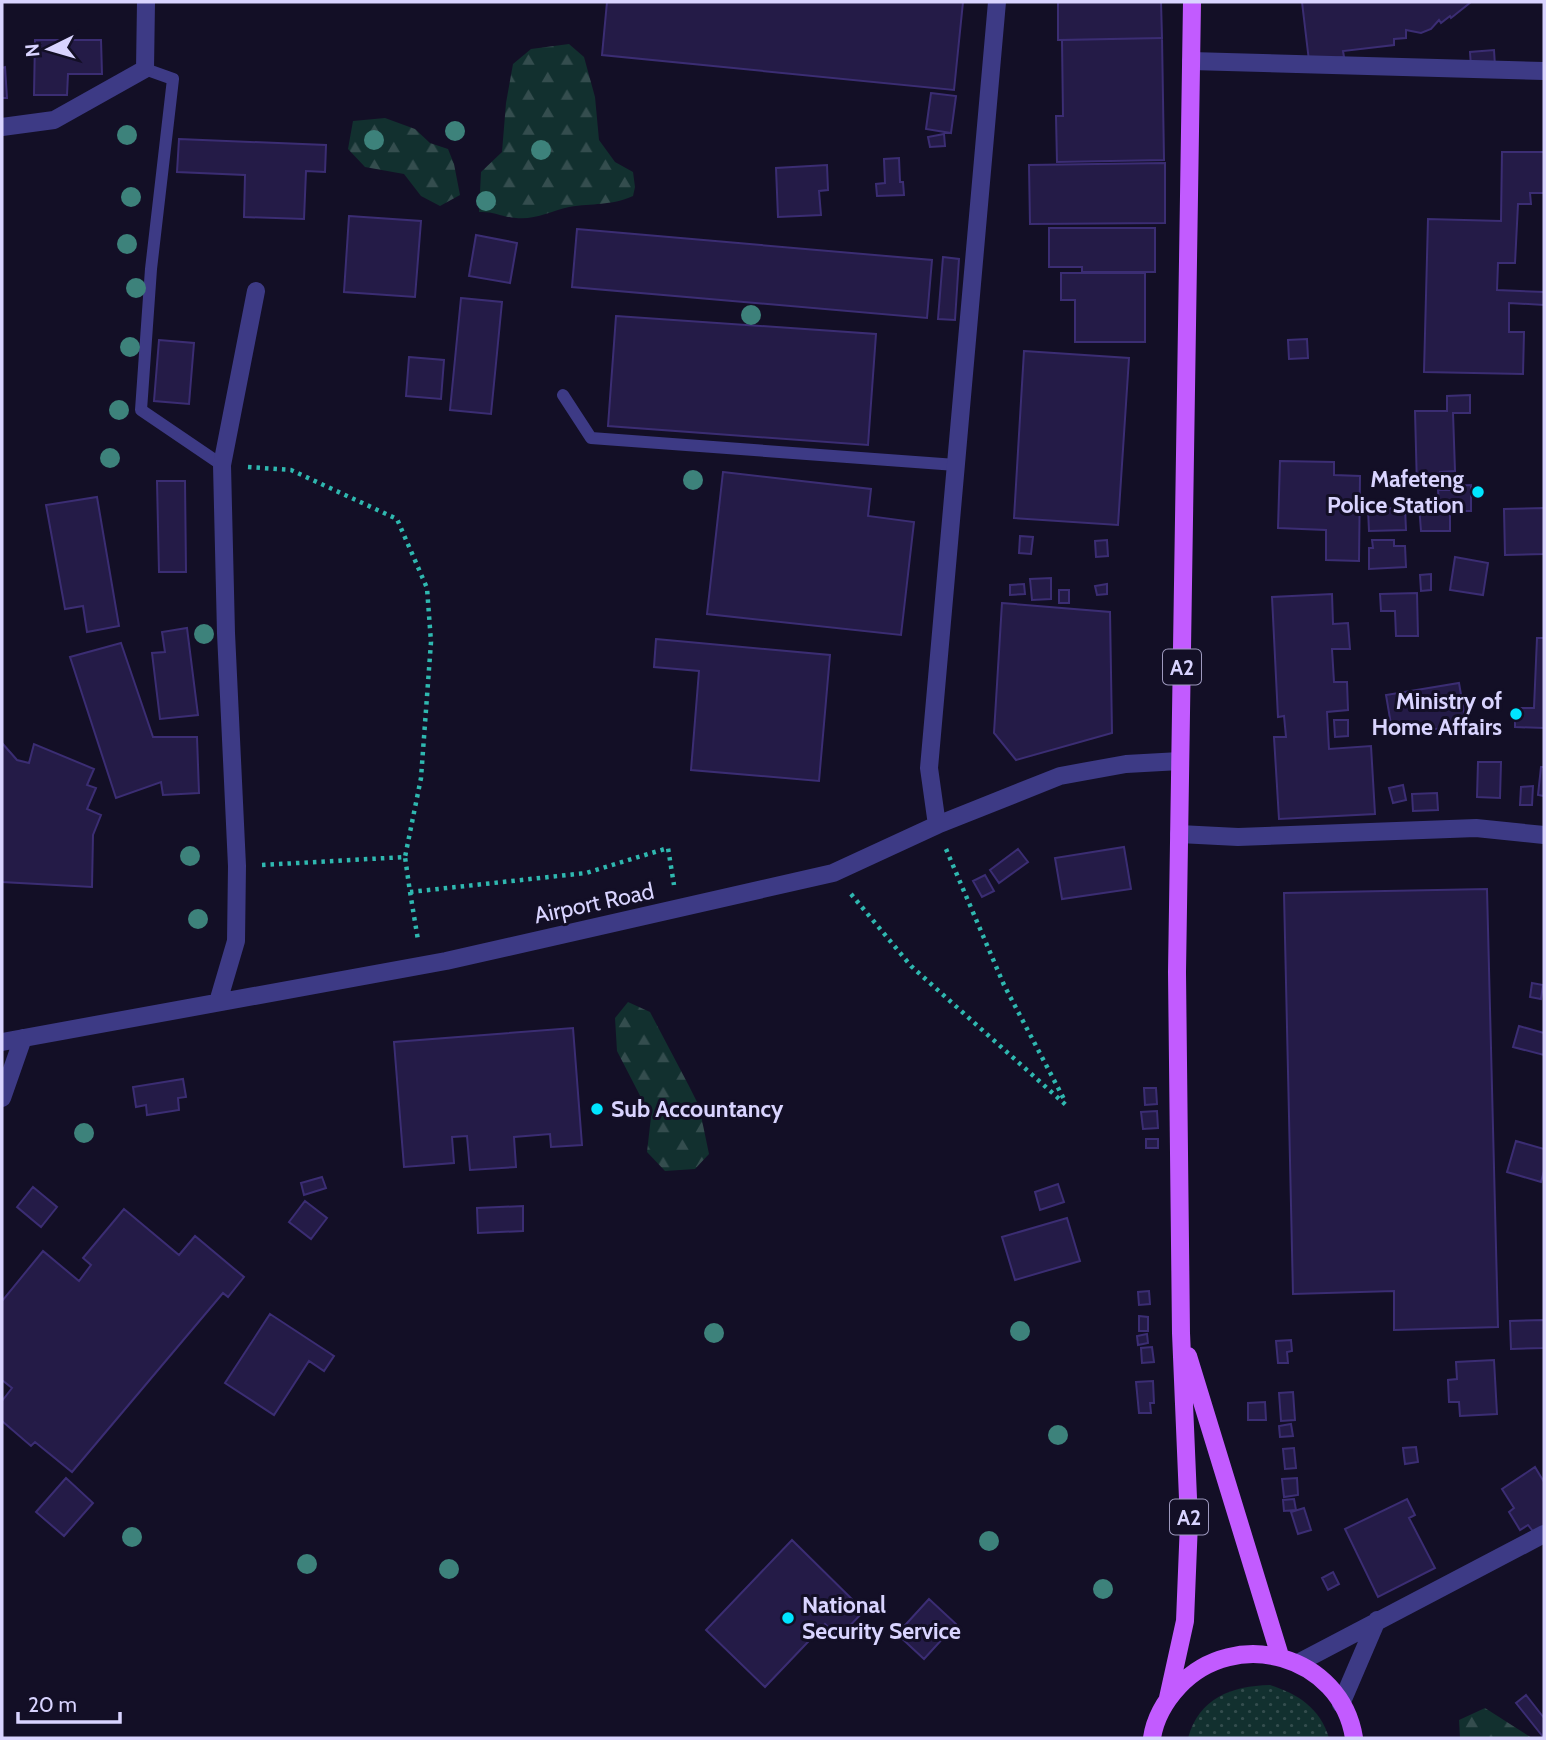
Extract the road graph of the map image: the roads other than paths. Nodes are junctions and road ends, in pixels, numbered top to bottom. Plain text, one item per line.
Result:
1 (146, 2) edge
2 (997, 2) edge
3 (1192, 2) edge
4 (1191, 61) junction
5 (145, 69) junction
6 (1544, 71) edge
7 (2, 127) edge
8 (256, 291) dead end
9 (562, 395) dead end
10 (222, 465) junction
11 (956, 465) junction
12 (1180, 761) junction
13 (937, 825) junction
14 (1179, 834) junction
15 (1544, 835) edge
16 (218, 1002) junction
17 (23, 1038) junction
18 (2, 1042) edge
19 (2, 1098) edge
20 (1181, 1333) junction
21 (1544, 1534) edge
22 (1377, 1620) junction
23 (1280, 1656) junction
24 (1298, 1663) junction
25 (1168, 1698) junction
26 (1341, 1704) junction
27 (1150, 1737) edge
28 (1354, 1738) edge

1 - 5 street
2 - 11 street
3 - 4 main road, A2
4 - 6 street
4 - 12 main road, A2
5 - 7 street
5 - 10 lane
8 - 10 street
9 - 11 lane
10 - 16 street
11 - 13 street
12 - 13 street, Airport Road
12 - 14 main road, A2
13 - 16 street, Airport Road
14 - 15 street
14 - 20 main road, A2
16 - 17 street, Airport Road
17 - 18 street, Airport Road
17 - 19 street
20 - 23 main road, A2
20 - 25 main road, A2
21 - 22 street
22 - 24 street
22 - 26 street
23 - 24 main road, A2
23 - 25 main road, A2
24 - 26 main road, A2
25 - 27 main road, A2
26 - 28 main road, A2

